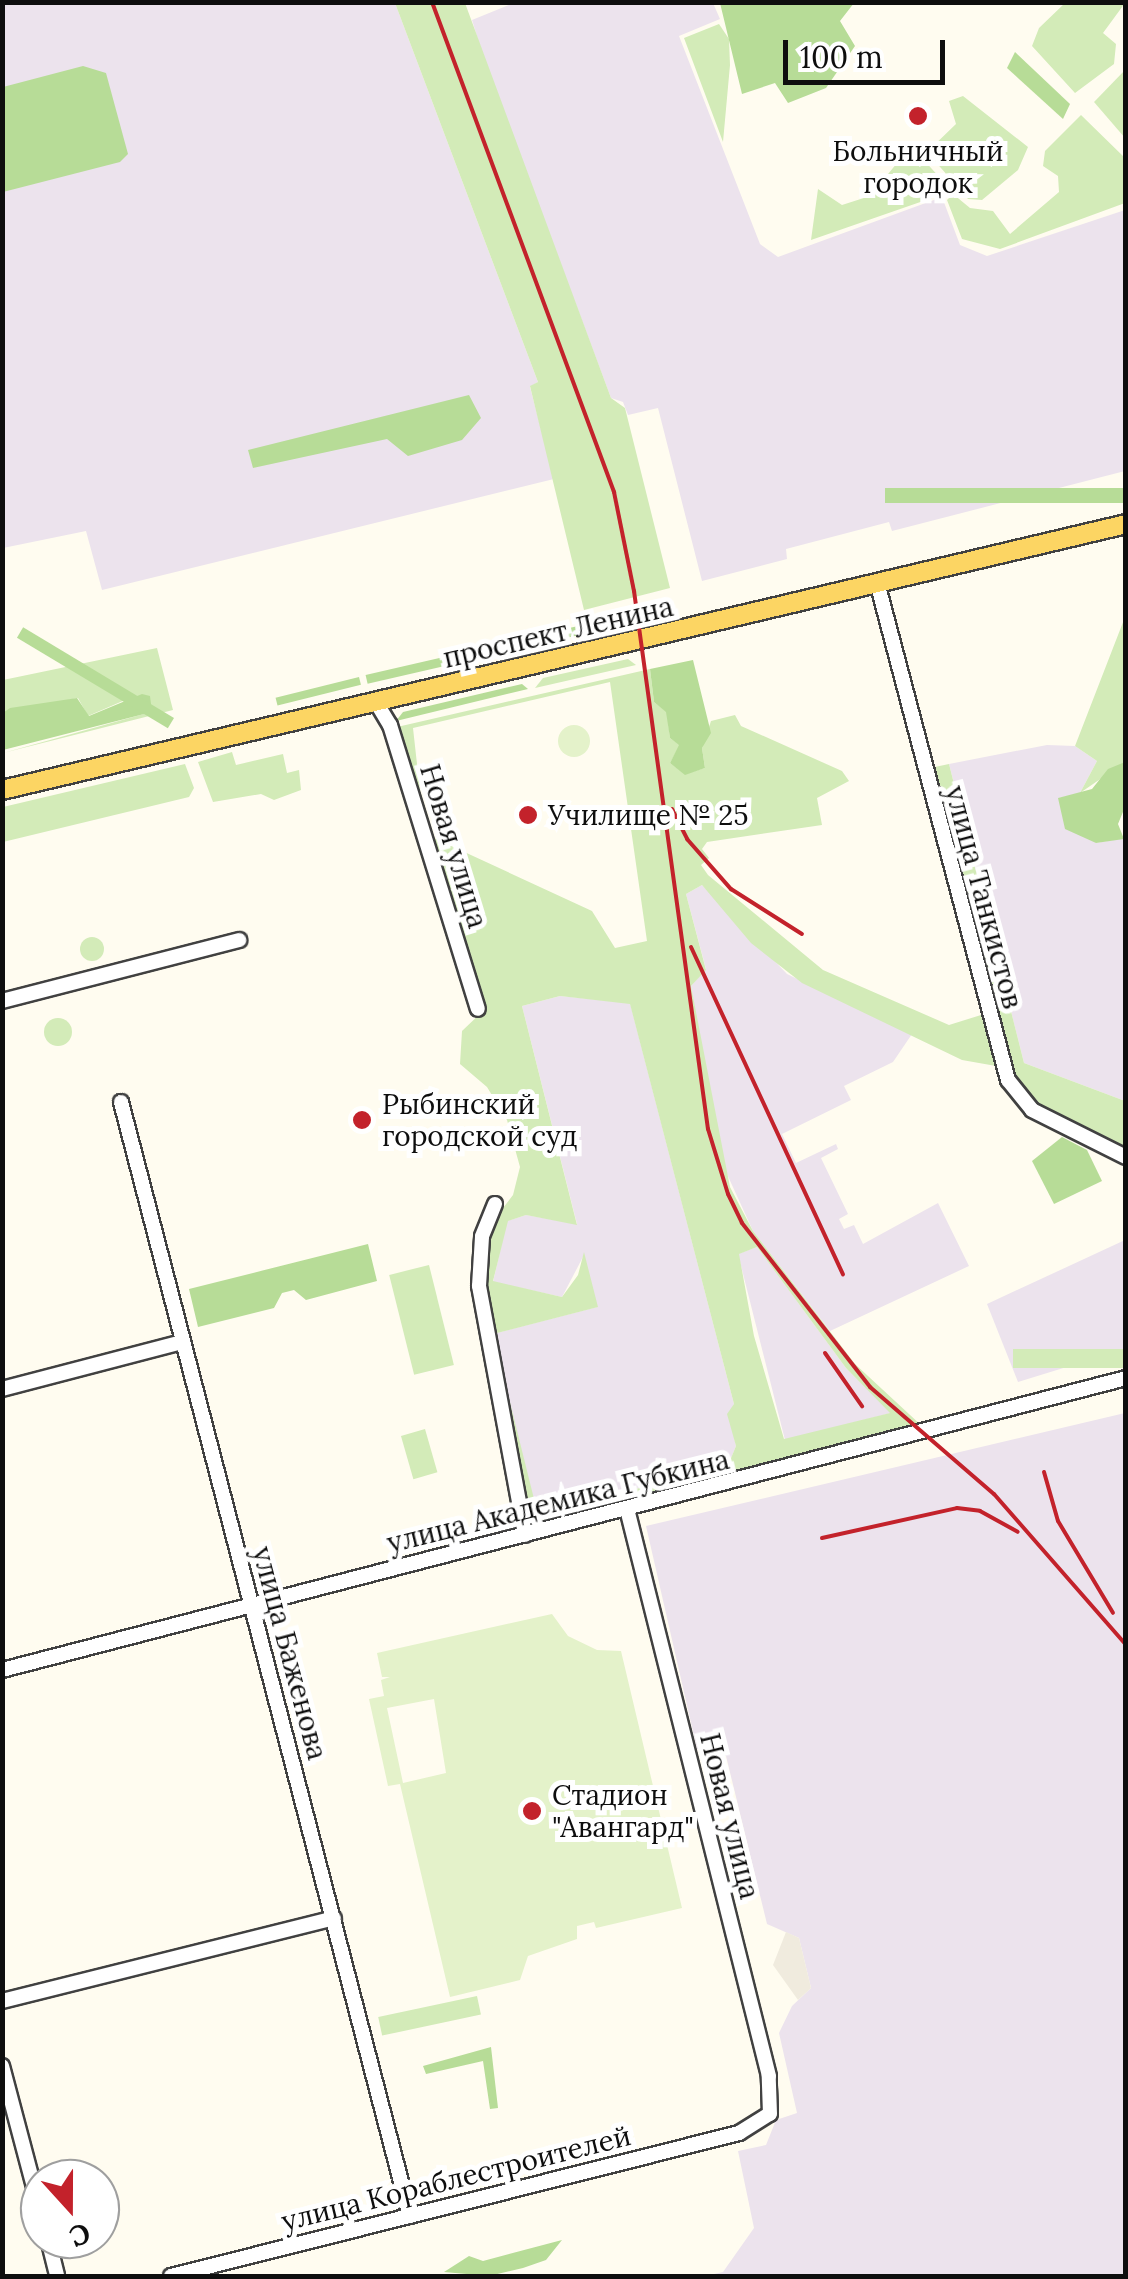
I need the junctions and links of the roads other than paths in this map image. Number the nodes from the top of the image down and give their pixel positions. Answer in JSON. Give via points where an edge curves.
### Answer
{"nodes":[{"id":1,"x":1126,"y":524,"type":"edge"},
{"id":2,"x":878,"y":586,"type":"junction"},
{"id":3,"x":376,"y":702,"type":"junction"},
{"id":4,"x":2,"y":790,"type":"edge"},
{"id":5,"x":239,"y":940,"type":"dead end"},
{"id":6,"x":2,"y":1001,"type":"edge"},
{"id":7,"x":478,"y":1008,"type":"dead end"},
{"id":8,"x":121,"y":1102,"type":"dead end"},
{"id":9,"x":1126,"y":1157,"type":"edge"},
{"id":10,"x":495,"y":1204,"type":"dead end"},
{"id":11,"x":183,"y":1342,"type":"junction"},
{"id":12,"x":1126,"y":1378,"type":"edge"},
{"id":13,"x":2,"y":1389,"type":"edge"},
{"id":14,"x":628,"y":1510,"type":"junction"},
{"id":15,"x":526,"y":1535,"type":"junction"},
{"id":16,"x":252,"y":1606,"type":"junction"},
{"id":17,"x":2,"y":1670,"type":"edge"},
{"id":18,"x":334,"y":1918,"type":"junction"},
{"id":19,"x":2,"y":2001,"type":"edge"},
{"id":20,"x":2,"y":2066,"type":"edge"},
{"id":21,"x":750,"y":2129,"type":"joint"},
{"id":22,"x":27,"y":2159,"type":"edge"},
{"id":23,"x":410,"y":2216,"type":"junction"},
{"id":24,"x":172,"y":2276,"type":"edge"}],
"edges":[{"from":1,"to":2,"type":"main road","name":"проспект Ленина"},
{"from":2,"to":3,"type":"main road","name":"проспект Ленина"},
{"from":2,"to":9,"type":"street","name":"улица Танкистов","via":[[1008,1080],[1032,1110]]},
{"from":3,"to":4,"type":"main road","name":"проспект Ленина"},
{"from":3,"to":7,"type":"street","name":"Новая улица","via":[[390,725]]},
{"from":5,"to":6,"type":"street"},
{"from":8,"to":11,"type":"street","name":"улица Баженова"},
{"from":10,"to":15,"type":"street","via":[[482,1237],[480,1286]]},
{"from":11,"to":13,"type":"street"},
{"from":11,"to":16,"type":"street","name":"улица Баженова"},
{"from":12,"to":14,"type":"street","name":"улица Академика Губкина"},
{"from":14,"to":15,"type":"street","name":"улица Академика Губкина"},
{"from":14,"to":21,"type":"street","name":"Новая улица","via":[[770,2084],[770,2114]]},
{"from":15,"to":16,"type":"street","name":"улица Академика Губкина"},
{"from":16,"to":17,"type":"street","name":"улица Академика Губкина"},
{"from":16,"to":18,"type":"street","name":"улица Баженова"},
{"from":18,"to":19,"type":"street"},
{"from":18,"to":23,"type":"street","name":"улица Баженова"},
{"from":20,"to":22,"type":"street"},
{"from":21,"to":23,"type":"street","name":"улица Кораблестроителей"},
{"from":23,"to":24,"type":"street","name":"улица Кораблестроителей"}]}
